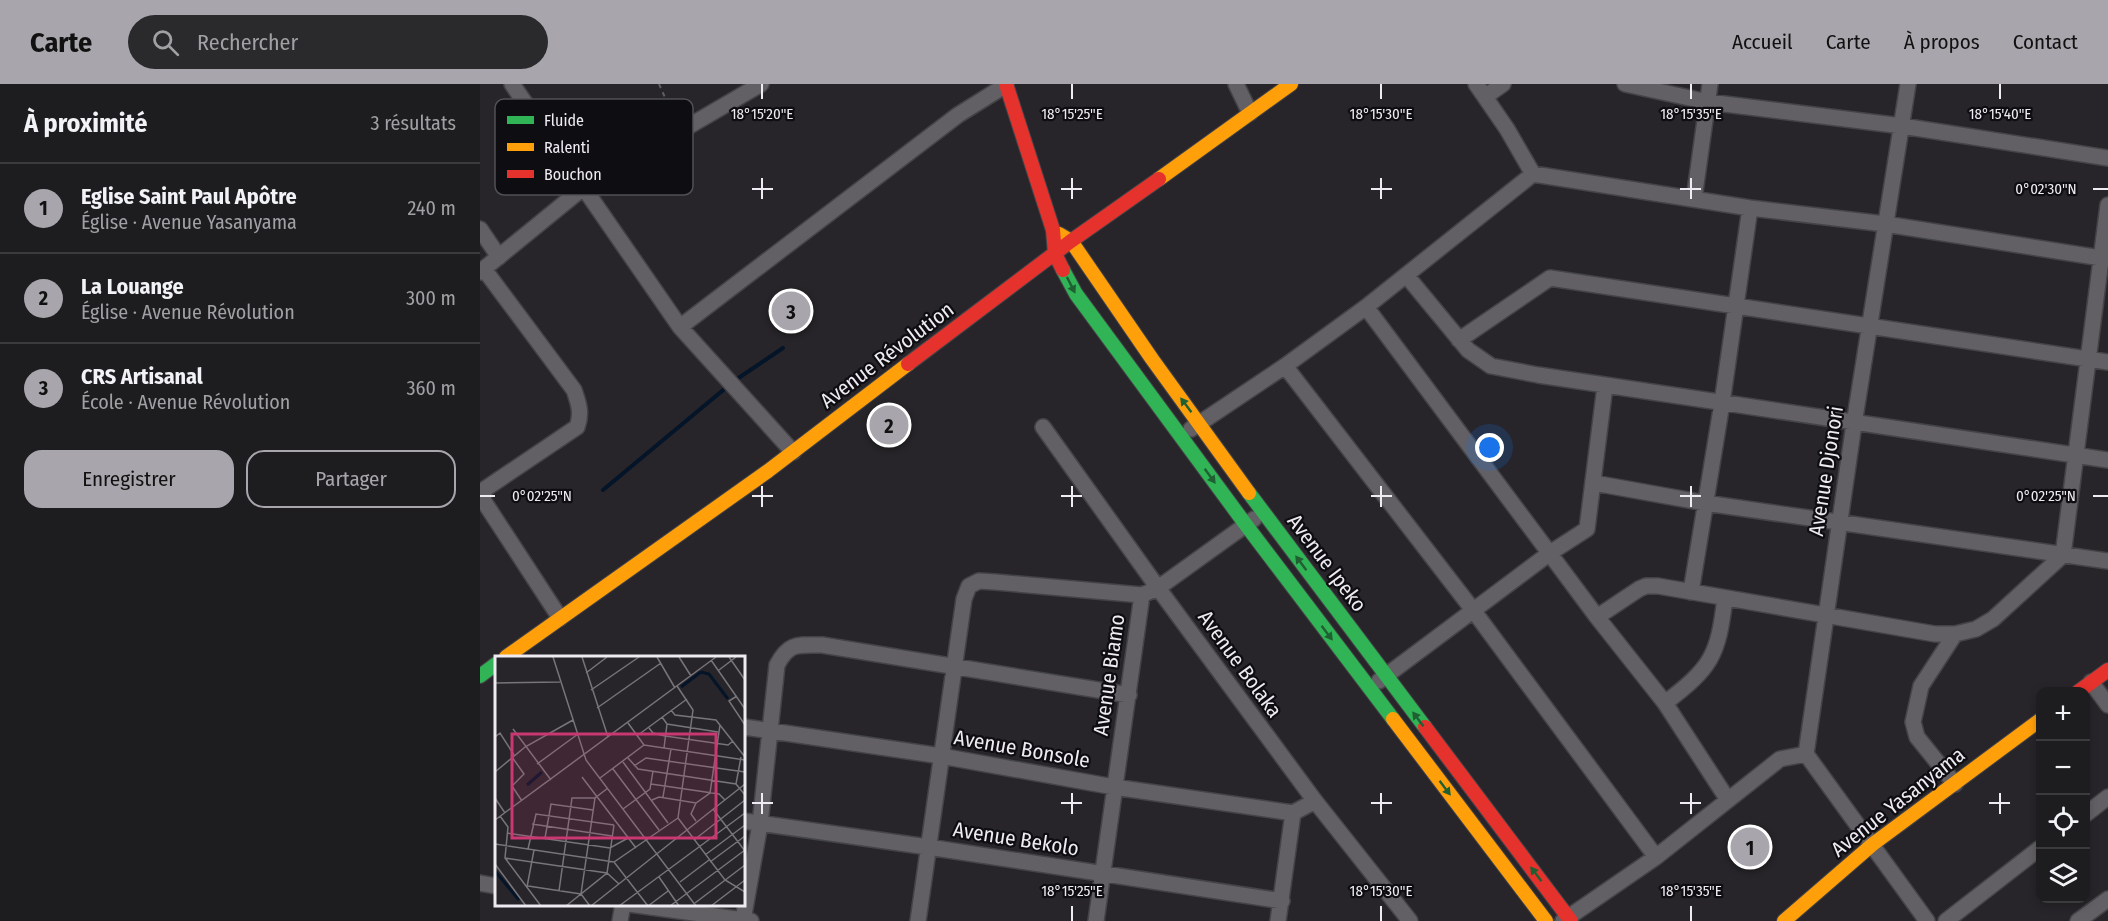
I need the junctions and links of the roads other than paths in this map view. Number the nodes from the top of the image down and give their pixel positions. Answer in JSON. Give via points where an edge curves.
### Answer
{"nodes":[{"id":1,"x":512,"y":84,"type":"edge"},
{"id":2,"x":761,"y":84,"type":"edge"},
{"id":3,"x":1006,"y":84,"type":"edge"},
{"id":4,"x":1236,"y":84,"type":"edge"},
{"id":5,"x":1291,"y":84,"type":"edge"},
{"id":6,"x":1503,"y":84,"type":"edge"},
{"id":7,"x":1625,"y":84,"type":"edge"},
{"id":8,"x":1710,"y":84,"type":"edge"},
{"id":9,"x":1908,"y":84,"type":"edge"},
{"id":10,"x":1481,"y":90,"type":"edge"},
{"id":11,"x":522,"y":99,"type":"edge"},
{"id":12,"x":1708,"y":102,"type":"junction"},
{"id":13,"x":1250,"y":113,"type":"junction"},
{"id":14,"x":693,"y":124,"type":"edge"},
{"id":15,"x":1902,"y":126,"type":"junction"},
{"id":16,"x":2108,"y":158,"type":"edge"},
{"id":17,"x":1533,"y":174,"type":"junction"},
{"id":18,"x":574,"y":195,"type":"edge"},
{"id":19,"x":588,"y":195,"type":"edge"},
{"id":20,"x":1694,"y":199,"type":"junction"},
{"id":21,"x":2108,"y":205,"type":"edge"},
{"id":22,"x":1750,"y":208,"type":"junction"},
{"id":23,"x":1885,"y":224,"type":"junction"},
{"id":24,"x":480,"y":228,"type":"edge"},
{"id":25,"x":1053,"y":230,"type":"junction"},
{"id":26,"x":1071,"y":241,"type":"junction"},
{"id":27,"x":1055,"y":254,"type":"junction"},
{"id":28,"x":499,"y":257,"type":"junction"},
{"id":29,"x":2104,"y":258,"type":"edge"},
{"id":30,"x":482,"y":270,"type":"edge"},
{"id":31,"x":1406,"y":274,"type":"junction"},
{"id":32,"x":1736,"y":305,"type":"junction"},
{"id":33,"x":1366,"y":307,"type":"junction"},
{"id":34,"x":1870,"y":325,"type":"junction"},
{"id":35,"x":680,"y":327,"type":"junction"},
{"id":36,"x":1459,"y":340,"type":"junction"},
{"id":37,"x":1152,"y":359,"type":"junction"},
{"id":38,"x":2087,"y":359,"type":"junction"},
{"id":39,"x":2108,"y":362,"type":"edge"},
{"id":40,"x":1285,"y":366,"type":"junction"},
{"id":41,"x":1132,"y":372,"type":"junction"},
{"id":42,"x":1605,"y":386,"type":"junction"},
{"id":43,"x":1722,"y":403,"type":"junction"},
{"id":44,"x":1199,"y":423,"type":"junction"},
{"id":45,"x":1854,"y":424,"type":"junction"},
{"id":46,"x":1043,"y":427,"type":"dead end"},
{"id":47,"x":1181,"y":436,"type":"junction"},
{"id":48,"x":793,"y":452,"type":"junction"},
{"id":49,"x":2074,"y":455,"type":"junction"},
{"id":50,"x":2108,"y":460,"type":"edge"},
{"id":51,"x":1594,"y":483,"type":"junction"},
{"id":52,"x":1705,"y":503,"type":"junction"},
{"id":53,"x":1263,"y":512,"type":"junction"},
{"id":54,"x":1839,"y":522,"type":"junction"},
{"id":55,"x":1246,"y":525,"type":"junction"},
{"id":56,"x":1550,"y":553,"type":"junction"},
{"id":57,"x":2062,"y":555,"type":"junction"},
{"id":58,"x":2108,"y":561,"type":"edge"},
{"id":59,"x":1158,"y":588,"type":"junction"},
{"id":60,"x":1691,"y":592,"type":"junction"},
{"id":61,"x":1142,"y":595,"type":"junction"},
{"id":62,"x":1725,"y":598,"type":"junction"},
{"id":63,"x":1473,"y":610,"type":"junction"},
{"id":64,"x":1825,"y":616,"type":"junction"},
{"id":65,"x":1597,"y":617,"type":"junction"},
{"id":66,"x":560,"y":618,"type":"junction"},
{"id":67,"x":1955,"y":634,"type":"junction"},
{"id":68,"x":507,"y":656,"type":"edge"},
{"id":69,"x":495,"y":665,"type":"edge"},
{"id":70,"x":956,"y":666,"type":"junction"},
{"id":71,"x":2108,"y":670,"type":"edge"},
{"id":72,"x":480,"y":676,"type":"edge"},
{"id":73,"x":1386,"y":676,"type":"junction"},
{"id":74,"x":2091,"y":682,"type":"junction"},
{"id":75,"x":2084,"y":687,"type":"edge"},
{"id":76,"x":1369,"y":689,"type":"junction"},
{"id":77,"x":1129,"y":695,"type":"junction"},
{"id":78,"x":1665,"y":703,"type":"junction"},
{"id":79,"x":2108,"y":705,"type":"edge"},
{"id":80,"x":2036,"y":723,"type":"edge"},
{"id":81,"x":746,"y":727,"type":"edge"},
{"id":82,"x":769,"y":731,"type":"junction"},
{"id":83,"x":1806,"y":754,"type":"junction"},
{"id":84,"x":941,"y":756,"type":"junction"},
{"id":85,"x":1955,"y":784,"type":"junction"},
{"id":86,"x":1114,"y":787,"type":"junction"},
{"id":87,"x":2108,"y":796,"type":"edge"},
{"id":88,"x":1728,"y":800,"type":"junction"},
{"id":89,"x":1315,"y":801,"type":"junction"},
{"id":90,"x":2090,"y":810,"type":"edge"},
{"id":91,"x":1293,"y":813,"type":"junction"},
{"id":92,"x":746,"y":821,"type":"edge"},
{"id":93,"x":760,"y":824,"type":"junction"},
{"id":94,"x":1873,"y":844,"type":"junction"},
{"id":95,"x":928,"y":847,"type":"junction"},
{"id":96,"x":2039,"y":849,"type":"edge"},
{"id":97,"x":1656,"y":857,"type":"junction"},
{"id":98,"x":1102,"y":873,"type":"junction"},
{"id":99,"x":480,"y":884,"type":"edge"},
{"id":100,"x":495,"y":886,"type":"edge"},
{"id":101,"x":2108,"y":899,"type":"edge"},
{"id":102,"x":1282,"y":901,"type":"junction"},
{"id":103,"x":623,"y":906,"type":"edge"},
{"id":104,"x":644,"y":906,"type":"edge"},
{"id":105,"x":747,"y":920,"type":"edge"},
{"id":106,"x":1406,"y":920,"type":"edge"},
{"id":107,"x":1567,"y":920,"type":"edge"},
{"id":108,"x":620,"y":921,"type":"edge"},
{"id":109,"x":918,"y":921,"type":"edge"},
{"id":110,"x":1096,"y":921,"type":"edge"},
{"id":111,"x":1278,"y":921,"type":"edge"},
{"id":112,"x":1546,"y":921,"type":"edge"},
{"id":113,"x":1784,"y":921,"type":"edge"},
{"id":114,"x":1927,"y":921,"type":"edge"},
{"id":115,"x":1946,"y":921,"type":"edge"},
{"id":116,"x":2078,"y":921,"type":"edge"}],
"edges":[{"from":1,"to":11,"type":"street"},
{"from":2,"to":14,"type":"street"},
{"from":3,"to":25,"type":"street","name":"Avenue Ipeko"},
{"from":3,"to":35,"type":"street","via":[[958,116]]},
{"from":4,"to":13,"type":"street"},
{"from":5,"to":13,"type":"street","name":"Avenue Révolution"},
{"from":6,"to":10,"type":"street"},
{"from":7,"to":12,"type":"street"},
{"from":8,"to":12,"type":"street"},
{"from":9,"to":15,"type":"street","name":"Avenue Djonori"},
{"from":10,"to":17,"type":"street"},
{"from":12,"to":15,"type":"street"},
{"from":12,"to":20,"type":"street"},
{"from":13,"to":26,"type":"street","name":"Avenue Révolution"},
{"from":15,"to":16,"type":"street"},
{"from":15,"to":23,"type":"street","name":"Avenue Djonori"},
{"from":17,"to":20,"type":"street"},
{"from":17,"to":31,"type":"street"},
{"from":18,"to":28,"type":"street"},
{"from":19,"to":35,"type":"street"},
{"from":20,"to":22,"type":"street"},
{"from":21,"to":29,"type":"street"},
{"from":22,"to":23,"type":"street"},
{"from":22,"to":32,"type":"street"},
{"from":23,"to":29,"type":"street"},
{"from":23,"to":34,"type":"street","name":"Avenue Djonori"},
{"from":24,"to":28,"type":"street"},
{"from":25,"to":26,"type":"street","name":"Avenue Ipeko"},
{"from":25,"to":27,"type":"street","name":"Avenue Ipeko"},
{"from":26,"to":27,"type":"street","name":"Avenue Révolution"},
{"from":26,"to":37,"type":"street","name":"Avenue Ipeko"},
{"from":27,"to":41,"type":"street","name":"Avenue Ipeko","one_way":true,"via":[[1076,294]]},
{"from":27,"to":48,"type":"street","name":"Avenue Révolution"},
{"from":28,"to":30,"type":"street"},
{"from":29,"to":38,"type":"street"},
{"from":30,"to":66,"type":"street","via":[[574,390],[579,406],[577,428],[485,489],[483,500]]},
{"from":31,"to":33,"type":"street"},
{"from":31,"to":36,"type":"street"},
{"from":32,"to":34,"type":"street"},
{"from":32,"to":36,"type":"street","via":[[1550,278]]},
{"from":32,"to":43,"type":"street"},
{"from":33,"to":40,"type":"street"},
{"from":33,"to":56,"type":"street"},
{"from":34,"to":38,"type":"street"},
{"from":34,"to":45,"type":"street","name":"Avenue Djonori"},
{"from":35,"to":48,"type":"street"},
{"from":36,"to":42,"type":"street","via":[[1491,366]]},
{"from":37,"to":41,"type":"street"},
{"from":44,"to":37,"type":"street","name":"Avenue Ipeko","one_way":true},
{"from":38,"to":39,"type":"street"},
{"from":38,"to":49,"type":"street"},
{"from":40,"to":44,"type":"street"},
{"from":40,"to":63,"type":"street"},
{"from":41,"to":47,"type":"street","name":"Avenue Ipeko"},
{"from":42,"to":43,"type":"street"},
{"from":42,"to":51,"type":"street"},
{"from":43,"to":45,"type":"street"},
{"from":43,"to":52,"type":"street"},
{"from":44,"to":47,"type":"street"},
{"from":44,"to":53,"type":"street","name":"Avenue Ipeko"},
{"from":45,"to":49,"type":"street"},
{"from":45,"to":54,"type":"street","name":"Avenue Djonori"},
{"from":46,"to":59,"type":"street","name":"Avenue Bolaka"},
{"from":47,"to":55,"type":"street","name":"Avenue Ipeko","one_way":true},
{"from":48,"to":66,"type":"street","name":"Avenue Révolution"},
{"from":49,"to":50,"type":"street"},
{"from":49,"to":57,"type":"street"},
{"from":51,"to":52,"type":"street"},
{"from":51,"to":56,"type":"street","via":[[1587,529]]},
{"from":52,"to":54,"type":"street"},
{"from":52,"to":60,"type":"street"},
{"from":53,"to":55,"type":"street","name":"Avenue Biamo"},
{"from":73,"to":53,"type":"street","name":"Avenue Ipeko","one_way":true},
{"from":54,"to":57,"type":"street"},
{"from":54,"to":64,"type":"street","name":"Avenue Djonori"},
{"from":55,"to":59,"type":"street","name":"Avenue Biamo"},
{"from":55,"to":76,"type":"street","name":"Avenue Ipeko","one_way":true},
{"from":56,"to":63,"type":"street"},
{"from":56,"to":65,"type":"street"},
{"from":57,"to":58,"type":"street"},
{"from":57,"to":67,"type":"street","via":[[1993,619],[1976,629]]},
{"from":59,"to":61,"type":"street","name":"Avenue Biamo"},
{"from":59,"to":89,"type":"street","name":"Avenue Bolaka"},
{"from":60,"to":62,"type":"street"},
{"from":60,"to":65,"type":"street","via":[[1646,586]]},
{"from":61,"to":70,"type":"street","via":[[979,582],[969,586],[964,598]]},
{"from":61,"to":77,"type":"street","name":"Avenue Biamo"},
{"from":62,"to":64,"type":"street"},
{"from":62,"to":78,"type":"street","via":[[1720,635],[1711,657],[1694,681]]},
{"from":63,"to":73,"type":"street"},
{"from":63,"to":97,"type":"street"},
{"from":64,"to":67,"type":"street"},
{"from":64,"to":83,"type":"street","name":"Avenue Djonori"},
{"from":65,"to":78,"type":"street"},
{"from":66,"to":68,"type":"street","name":"Avenue Révolution"},
{"from":67,"to":85,"type":"street","via":[[1921,686],[1914,722],[1917,737]]},
{"from":69,"to":72,"type":"street"},
{"from":70,"to":77,"type":"street"},
{"from":70,"to":82,"type":"street","via":[[822,645],[792,646],[777,665]]},
{"from":70,"to":84,"type":"street"},
{"from":71,"to":74,"type":"street"},
{"from":73,"to":76,"type":"street"},
{"from":107,"to":73,"type":"street","name":"Avenue Ipeko","one_way":true},
{"from":74,"to":75,"type":"street"},
{"from":74,"to":79,"type":"street"},
{"from":76,"to":112,"type":"street","name":"Avenue Ipeko","one_way":true},
{"from":77,"to":86,"type":"street","name":"Avenue Biamo"},
{"from":78,"to":88,"type":"street"},
{"from":80,"to":85,"type":"street","name":"Avenue Yasanyama"},
{"from":81,"to":82,"type":"street","name":"Avenue Bonsole"},
{"from":82,"to":84,"type":"street","name":"Avenue Bonsole"},
{"from":82,"to":93,"type":"street"},
{"from":83,"to":88,"type":"street","via":[[1780,759]]},
{"from":83,"to":94,"type":"street"},
{"from":84,"to":86,"type":"street","name":"Avenue Bonsole"},
{"from":84,"to":95,"type":"street"},
{"from":85,"to":94,"type":"street","name":"Avenue Yasanyama"},
{"from":86,"to":91,"type":"street","name":"Avenue Bonsole"},
{"from":86,"to":98,"type":"street","name":"Avenue Biamo"},
{"from":87,"to":90,"type":"street"},
{"from":88,"to":97,"type":"street"},
{"from":89,"to":91,"type":"street"},
{"from":89,"to":106,"type":"street","name":"Avenue Bolaka"},
{"from":91,"to":102,"type":"street"},
{"from":92,"to":93,"type":"street","name":"Avenue Bekolo"},
{"from":93,"to":95,"type":"street","name":"Avenue Bekolo"},
{"from":93,"to":105,"type":"street"},
{"from":94,"to":113,"type":"street","name":"Avenue Yasanyama"},
{"from":94,"to":114,"type":"street"},
{"from":95,"to":98,"type":"street","name":"Avenue Bekolo"},
{"from":95,"to":109,"type":"street"},
{"from":96,"to":115,"type":"street"},
{"from":97,"to":107,"type":"street"},
{"from":98,"to":102,"type":"street","name":"Avenue Bekolo"},
{"from":98,"to":110,"type":"street","name":"Avenue Biamo"},
{"from":99,"to":100,"type":"street"},
{"from":101,"to":116,"type":"street"},
{"from":102,"to":111,"type":"street"},
{"from":103,"to":108,"type":"street"},
{"from":104,"to":105,"type":"street"}]}
